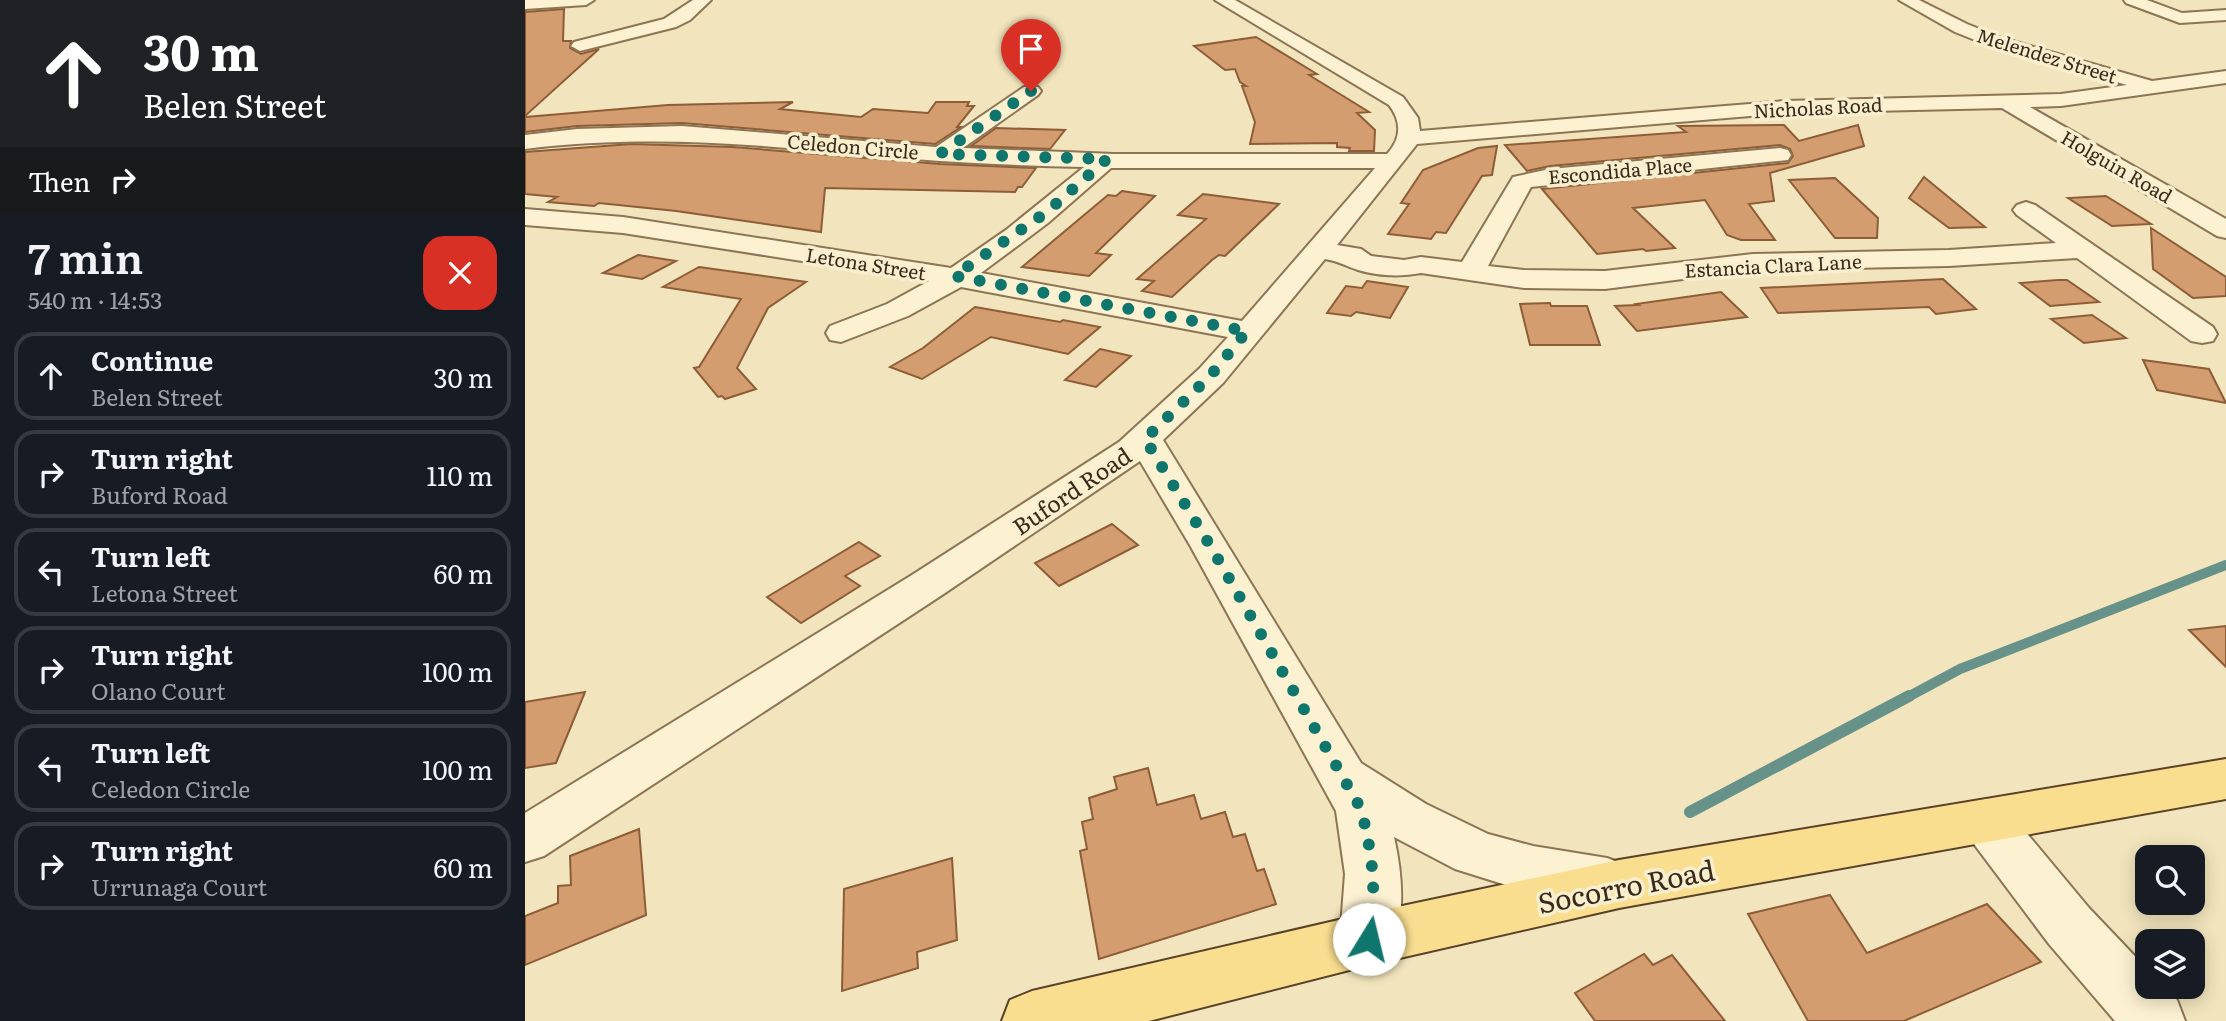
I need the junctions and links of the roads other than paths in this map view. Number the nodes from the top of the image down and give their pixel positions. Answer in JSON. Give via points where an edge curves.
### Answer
{"nodes":[{"id":1,"x":586,"y":0,"type":"edge"},
{"id":2,"x":703,"y":0,"type":"edge"},
{"id":3,"x":1223,"y":0,"type":"edge"},
{"id":4,"x":1907,"y":0,"type":"edge"},
{"id":5,"x":2132,"y":0,"type":"edge"},
{"id":6,"x":525,"y":4,"type":"edge"},
{"id":7,"x":2226,"y":15,"type":"edge"},
{"id":8,"x":580,"y":46,"type":"dead end"},
{"id":9,"x":2226,"y":77,"type":"edge"},
{"id":10,"x":2152,"y":86,"type":"junction"},
{"id":11,"x":1031,"y":91,"type":"dead end"},
{"id":12,"x":2007,"y":102,"type":"junction"},
{"id":13,"x":525,"y":142,"type":"edge"},
{"id":14,"x":1401,"y":149,"type":"junction"},
{"id":15,"x":940,"y":154,"type":"junction"},
{"id":16,"x":1780,"y":155,"type":"dead end"},
{"id":17,"x":1107,"y":159,"type":"junction"},
{"id":18,"x":2027,"y":210,"type":"dead end"},
{"id":19,"x":525,"y":216,"type":"edge"},
{"id":20,"x":2226,"y":230,"type":"edge"},
{"id":21,"x":2083,"y":250,"type":"junction"},
{"id":22,"x":1335,"y":253,"type":"junction"},
{"id":23,"x":1470,"y":271,"type":"junction"},
{"id":24,"x":954,"y":276,"type":"junction"},
{"id":25,"x":1247,"y":331,"type":"junction"},
{"id":26,"x":841,"y":333,"type":"dead end"},
{"id":27,"x":2202,"y":334,"type":"dead end"},
{"id":28,"x":1145,"y":439,"type":"junction"},
{"id":29,"x":1343,"y":777,"type":"junction"},
{"id":30,"x":2223,"y":783,"type":"edge"},
{"id":31,"x":1986,"y":821,"type":"junction"},
{"id":32,"x":525,"y":840,"type":"edge"},
{"id":33,"x":1619,"y":884,"type":"junction"},
{"id":34,"x":1369,"y":939,"type":"junction"},
{"id":35,"x":1032,"y":1021,"type":"edge"},
{"id":36,"x":2155,"y":1021,"type":"edge"}],
"edges":[{"from":1,"to":6,"type":"street"},
{"from":2,"to":8,"type":"street","via":[[670,23]]},
{"from":3,"to":14,"type":"street","via":[[1396,101],[1409,118]]},
{"from":4,"to":10,"type":"street","name":"Melendez Street","via":[[1996,42]]},
{"from":5,"to":7,"type":"street","via":[[2180,18]]},
{"from":9,"to":10,"type":"street","name":"Nicholas Road"},
{"from":10,"to":12,"type":"street","name":"Nicholas Road","via":[[2078,99]]},
{"from":11,"to":15,"type":"street"},
{"from":12,"to":14,"type":"street","name":"Nicholas Road","via":[[1786,107],[1434,138]]},
{"from":12,"to":20,"type":"street","name":"Holguin Road"},
{"from":13,"to":15,"type":"street","name":"Celedon Circle","via":[[665,132]]},
{"from":14,"to":17,"type":"street","name":"Celedon Circle"},
{"from":14,"to":22,"type":"street","name":"Buford Road"},
{"from":15,"to":17,"type":"street","name":"Celedon Circle"},
{"from":16,"to":23,"type":"street","name":"Escondida Place","via":[[1551,176],[1522,183]]},
{"from":17,"to":24,"type":"street","via":[[1048,211]]},
{"from":18,"to":21,"type":"street"},
{"from":19,"to":24,"type":"street","name":"Letona Street","via":[[623,225]]},
{"from":21,"to":23,"type":"street","name":"Estancia Clara Lane","via":[[1740,263],[1605,279],[1524,279]]},
{"from":21,"to":27,"type":"street"},
{"from":22,"to":23,"type":"street","name":"Estancia Clara Lane","via":[[1404,268],[1421,265]]},
{"from":22,"to":25,"type":"street","name":"Buford Road"},
{"from":24,"to":25,"type":"street","name":"Letona Street"},
{"from":24,"to":26,"type":"street","via":[[917,300]]},
{"from":25,"to":28,"type":"street","name":"Buford Road","via":[[1210,376]]},
{"from":28,"to":29,"type":"street"},
{"from":28,"to":32,"type":"street","name":"Buford Road","via":[[927,585]]},
{"from":29,"to":33,"type":"street","via":[[1401,817],[1486,857]]},
{"from":29,"to":34,"type":"street","via":[[1361,809],[1370,843],[1375,898]]},
{"from":30,"to":31,"type":"main road","name":"Socorro Road"},
{"from":31,"to":33,"type":"main road","name":"Socorro Road"},
{"from":31,"to":36,"type":"street","via":[[2069,926]]},
{"from":33,"to":34,"type":"main road","name":"Socorro Road"},
{"from":34,"to":35,"type":"main road","name":"Socorro Road"}]}
